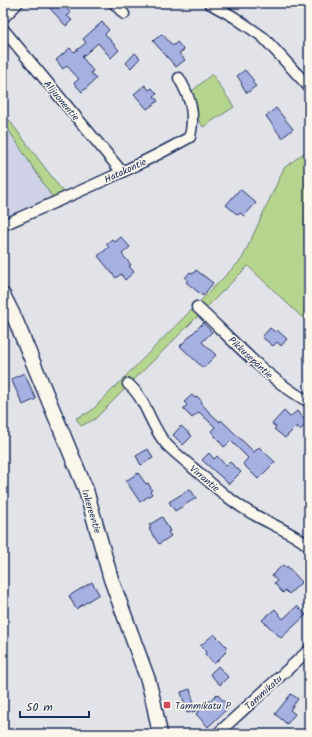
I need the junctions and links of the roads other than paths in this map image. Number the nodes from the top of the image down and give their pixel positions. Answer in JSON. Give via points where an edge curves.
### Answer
{"nodes":[{"id":1,"x":18,"y":3,"type":"edge"},
{"id":2,"x":114,"y":3,"type":"edge"},
{"id":3,"x":209,"y":3,"type":"edge"},
{"id":4,"x":124,"y":14,"type":"dead end"},
{"id":5,"x":3,"y":18,"type":"edge"},
{"id":6,"x":3,"y":29,"type":"edge"},
{"id":7,"x":179,"y":78,"type":"dead end"},
{"id":8,"x":309,"y":87,"type":"edge"},
{"id":9,"x":122,"y":172,"type":"junction"},
{"id":10,"x":3,"y":225,"type":"edge"},
{"id":11,"x":3,"y":295,"type":"edge"},
{"id":12,"x":197,"y":307,"type":"dead end"},
{"id":13,"x":128,"y":384,"type":"dead end"},
{"id":14,"x":309,"y":402,"type":"edge"},
{"id":15,"x":309,"y":546,"type":"edge"},
{"id":16,"x":308,"y":652,"type":"edge"},
{"id":17,"x":160,"y":734,"type":"edge"},
{"id":18,"x":217,"y":734,"type":"edge"}],
"edges":[{"from":1,"to":5,"type":"street"},
{"from":2,"to":4,"type":"street"},
{"from":3,"to":8,"type":"street","via":[[263,37]]},
{"from":6,"to":9,"type":"street","name":"Alijuonentie"},
{"from":7,"to":9,"type":"street","name":"Hatakontie","via":[[189,97],[193,113],[190,137]]},
{"from":9,"to":10,"type":"street","name":"Hatakontie"},
{"from":11,"to":17,"type":"street","name":"Inkereentie","via":[[93,508],[111,579],[148,680]]},
{"from":12,"to":14,"type":"street","name":"Pikkusepäntie","via":[[277,381]]},
{"from":13,"to":15,"type":"street","name":"Virrantie","via":[[140,397],[167,445],[242,507],[289,532]]},
{"from":16,"to":18,"type":"street","name":"Tammikatu"}]}
